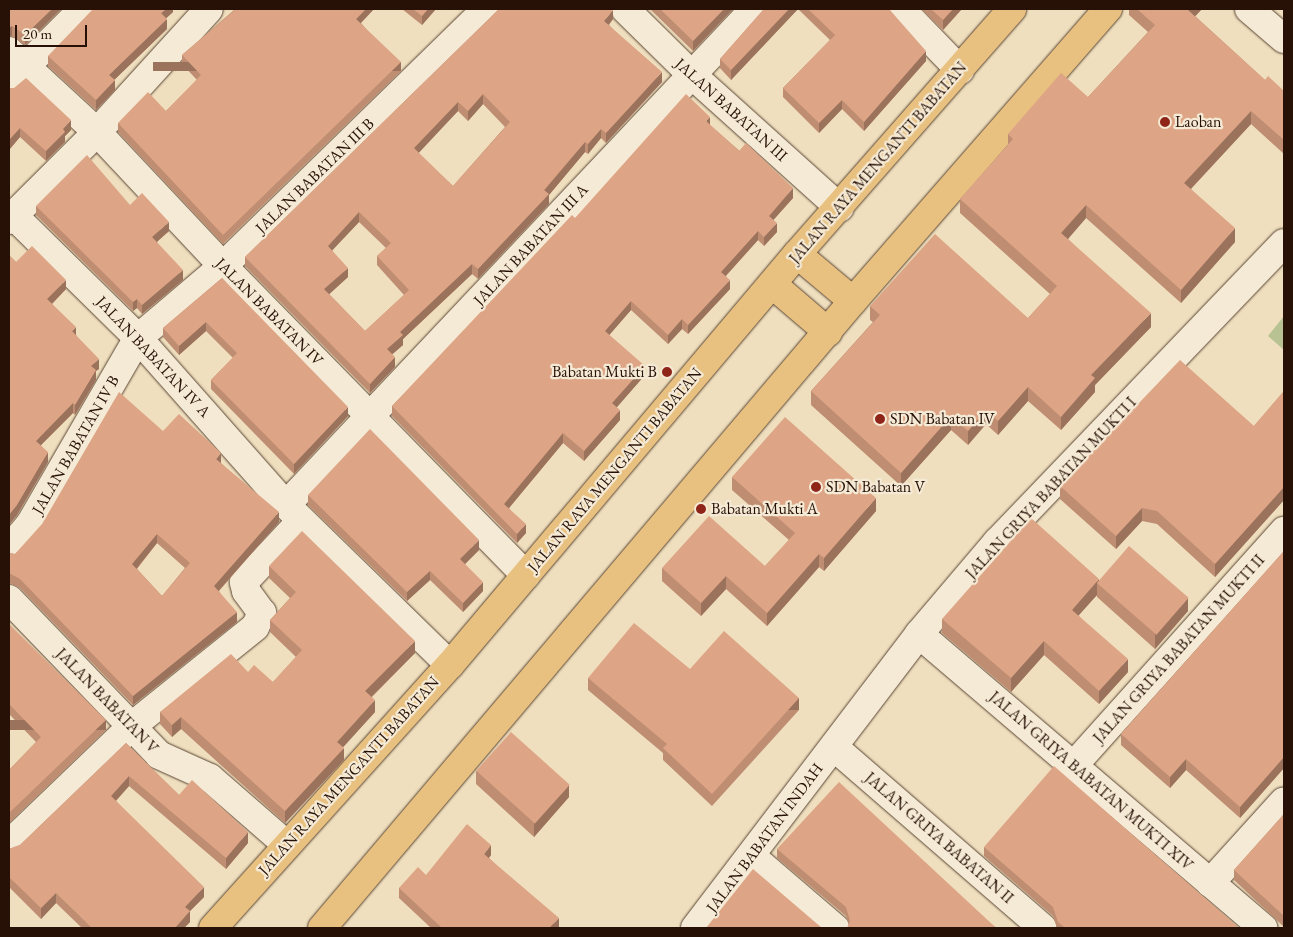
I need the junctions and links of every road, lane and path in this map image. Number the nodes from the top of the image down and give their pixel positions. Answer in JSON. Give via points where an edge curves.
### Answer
{"nodes":[{"id":1,"x":83,"y":9,"type":"edge"},
{"id":2,"x":209,"y":9,"type":"edge"},
{"id":3,"x":486,"y":9,"type":"edge"},
{"id":4,"x":625,"y":9,"type":"edge"},
{"id":5,"x":754,"y":9,"type":"edge"},
{"id":6,"x":901,"y":9,"type":"edge"},
{"id":7,"x":1012,"y":9,"type":"edge"},
{"id":8,"x":1108,"y":9,"type":"edge"},
{"id":9,"x":1249,"y":9,"type":"edge"},
{"id":10,"x":1284,"y":39,"type":"edge"},
{"id":11,"x":14,"y":67,"type":"edge"},
{"id":12,"x":960,"y":70,"type":"junction"},
{"id":13,"x":691,"y":74,"type":"junction"},
{"id":14,"x":97,"y":132,"type":"junction"},
{"id":15,"x":840,"y":208,"type":"junction"},
{"id":16,"x":11,"y":217,"type":"edge"},
{"id":17,"x":1284,"y":243,"type":"edge"},
{"id":18,"x":805,"y":260,"type":"junction"},
{"id":19,"x":223,"y":266,"type":"junction"},
{"id":20,"x":779,"y":291,"type":"junction"},
{"id":21,"x":844,"y":294,"type":"junction"},
{"id":22,"x":819,"y":324,"type":"junction"},
{"id":23,"x":138,"y":338,"type":"junction"},
{"id":24,"x":371,"y":415,"type":"junction"},
{"id":25,"x":294,"y":513,"type":"junction"},
{"id":26,"x":1284,"y":531,"type":"edge"},
{"id":27,"x":9,"y":549,"type":"edge"},
{"id":28,"x":526,"y":575,"type":"junction"},
{"id":29,"x":9,"y":599,"type":"edge"},
{"id":30,"x":919,"y":634,"type":"junction"},
{"id":31,"x":450,"y":665,"type":"junction"},
{"id":32,"x":132,"y":726,"type":"junction"},
{"id":33,"x":834,"y":747,"type":"junction"},
{"id":34,"x":1073,"y":766,"type":"junction"},
{"id":35,"x":1284,"y":801,"type":"edge"},
{"id":36,"x":9,"y":844,"type":"edge"},
{"id":37,"x":286,"y":844,"type":"junction"},
{"id":38,"x":751,"y":856,"type":"junction"},
{"id":39,"x":1210,"y":883,"type":"junction"},
{"id":40,"x":213,"y":928,"type":"edge"},
{"id":41,"x":322,"y":928,"type":"edge"},
{"id":42,"x":695,"y":928,"type":"edge"},
{"id":43,"x":834,"y":928,"type":"edge"},
{"id":44,"x":1043,"y":928,"type":"edge"},
{"id":45,"x":1263,"y":928,"type":"edge"}],
"edges":[{"from":1,"to":11,"type":"street"},
{"from":2,"to":14,"type":"street"},
{"from":3,"to":19,"type":"street","name":"JALAN BABATAN III B"},
{"from":4,"to":13,"type":"street","name":"JALAN BABATAN III"},
{"from":5,"to":13,"type":"street","name":"JALAN BABATAN III A"},
{"from":6,"to":12,"type":"street"},
{"from":7,"to":12,"type":"main road","name":"JALAN RAYA MENGANTI BABATAN"},
{"from":8,"to":21,"type":"main road"},
{"from":9,"to":10,"type":"street"},
{"from":11,"to":14,"type":"street","name":"JALAN BABATAN IV"},
{"from":12,"to":15,"type":"main road","name":"JALAN RAYA MENGANTI BABATAN"},
{"from":13,"to":15,"type":"street","name":"JALAN BABATAN III"},
{"from":13,"to":24,"type":"street","name":"JALAN BABATAN III A"},
{"from":14,"to":16,"type":"street"},
{"from":14,"to":19,"type":"street","name":"JALAN BABATAN IV"},
{"from":15,"to":18,"type":"main road","name":"JALAN RAYA MENGANTI BABATAN"},
{"from":16,"to":23,"type":"street","name":"JALAN BABATAN IV A"},
{"from":17,"to":30,"type":"street","name":"JALAN GRIYA BABATAN MUKTI I","via":[[997,542]]},
{"from":18,"to":20,"type":"main road","name":"JALAN RAYA MENGANTI BABATAN"},
{"from":18,"to":21,"type":"main road"},
{"from":19,"to":23,"type":"street","name":"JALAN BABATAN III B"},
{"from":19,"to":24,"type":"street","name":"JALAN BABATAN IV"},
{"from":20,"to":22,"type":"main road"},
{"from":20,"to":28,"type":"main road","name":"JALAN RAYA MENGANTI BABATAN"},
{"from":21,"to":22,"type":"main road"},
{"from":22,"to":41,"type":"main road"},
{"from":23,"to":25,"type":"street","name":"JALAN BABATAN IV A"},
{"from":23,"to":27,"type":"street","name":"JALAN BABATAN IV B","via":[[30,524]]},
{"from":24,"to":25,"type":"street"},
{"from":24,"to":28,"type":"street","name":"JALAN BABATAN IV"},
{"from":25,"to":31,"type":"street","name":"JALAN BABATAN IV A"},
{"from":25,"to":32,"type":"street","via":[[244,582],[262,613],[255,627]]},
{"from":26,"to":34,"type":"street","name":"JALAN GRIYA BABATAN MUKTI II"},
{"from":28,"to":31,"type":"main road","name":"JALAN RAYA MENGANTI BABATAN"},
{"from":29,"to":32,"type":"street","name":"JALAN BABATAN V"},
{"from":30,"to":33,"type":"street","name":"JALAN GRIYA BABATAN MUKTI I"},
{"from":30,"to":34,"type":"street","name":"JALAN GRIYA BABATAN MUKTI XIV"},
{"from":31,"to":37,"type":"main road","name":"JALAN RAYA MENGANTI BABATAN"},
{"from":32,"to":36,"type":"street"},
{"from":32,"to":37,"type":"street","name":"JALAN BABATAN V","via":[[159,755],[210,778]]},
{"from":33,"to":38,"type":"street","name":"JALAN BABATAN INDAH"},
{"from":33,"to":44,"type":"street","name":"JALAN GRIYA BABATAN II"},
{"from":34,"to":39,"type":"street","name":"JALAN GRIYA BABATAN MUKTI XIV"},
{"from":35,"to":39,"type":"street"},
{"from":37,"to":40,"type":"main road","name":"JALAN RAYA MENGANTI BABATAN"},
{"from":38,"to":42,"type":"street","name":"JALAN BABATAN INDAH"},
{"from":38,"to":43,"type":"street"},
{"from":39,"to":45,"type":"street","name":"JALAN GRIYA BABATAN MUKTI XIV"}]}
